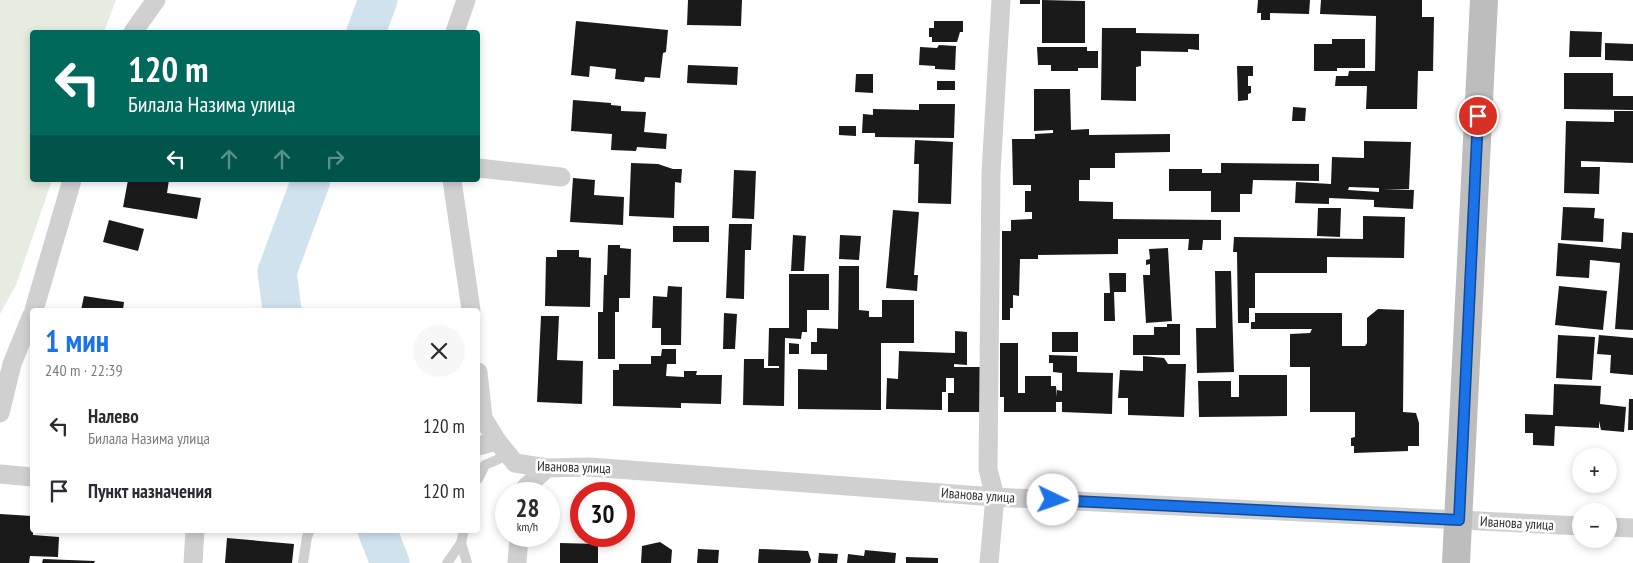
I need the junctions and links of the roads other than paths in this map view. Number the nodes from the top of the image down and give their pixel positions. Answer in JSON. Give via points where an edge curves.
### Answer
{"nodes":[{"id":1,"x":156,"y":0,"type":"edge"},
{"id":2,"x":466,"y":0,"type":"edge"},
{"id":3,"x":1001,"y":0,"type":"edge"},
{"id":4,"x":1484,"y":0,"type":"edge"},
{"id":5,"x":134,"y":30,"type":"edge"},
{"id":6,"x":456,"y":30,"type":"edge"},
{"id":7,"x":480,"y":168,"type":"edge"},
{"id":8,"x":561,"y":177,"type":"dead end"},
{"id":9,"x":71,"y":182,"type":"edge"},
{"id":10,"x":452,"y":182,"type":"edge"},
{"id":11,"x":35,"y":308,"type":"edge"},
{"id":12,"x":471,"y":308,"type":"edge"},
{"id":13,"x":30,"y":320,"type":"edge"},
{"id":14,"x":480,"y":390,"type":"edge"},
{"id":15,"x":0,"y":414,"type":"edge"},
{"id":16,"x":480,"y":446,"type":"edge"},
{"id":17,"x":503,"y":448,"type":"junction"},
{"id":18,"x":547,"y":468,"type":"junction"},
{"id":19,"x":0,"y":474,"type":"edge"},
{"id":20,"x":480,"y":475,"type":"edge"},
{"id":21,"x":30,"y":477,"type":"edge"},
{"id":22,"x":532,"y":482,"type":"edge"},
{"id":23,"x":995,"y":497,"type":"junction"},
{"id":24,"x":1459,"y":520,"type":"junction"},
{"id":25,"x":1572,"y":526,"type":"edge"},
{"id":26,"x":1617,"y":527,"type":"edge"},
{"id":27,"x":1633,"y":528,"type":"edge"},
{"id":28,"x":195,"y":533,"type":"edge"},
{"id":29,"x":309,"y":533,"type":"edge"},
{"id":30,"x":463,"y":533,"type":"edge"},
{"id":31,"x":460,"y":543,"type":"junction"},
{"id":32,"x":518,"y":547,"type":"edge"},
{"id":33,"x":193,"y":563,"type":"edge"},
{"id":34,"x":303,"y":563,"type":"edge"},
{"id":35,"x":447,"y":563,"type":"edge"},
{"id":36,"x":467,"y":563,"type":"edge"},
{"id":37,"x":517,"y":563,"type":"edge"},
{"id":38,"x":989,"y":563,"type":"edge"},
{"id":39,"x":1456,"y":563,"type":"edge"}],
"edges":[{"from":1,"to":5,"type":"street"},
{"from":2,"to":6,"type":"street"},
{"from":3,"to":23,"type":"street","via":[[991,183],[988,469]]},
{"from":4,"to":24,"type":"street"},
{"from":7,"to":8,"type":"street"},
{"from":9,"to":11,"type":"street"},
{"from":10,"to":12,"type":"street"},
{"from":13,"to":15,"type":"street","via":[[12,364]]},
{"from":14,"to":17,"type":"street","via":[[483,418]]},
{"from":16,"to":17,"type":"street"},
{"from":17,"to":18,"type":"street","name":"Иванова улица","via":[[515,463]]},
{"from":17,"to":20,"type":"lane","via":[[485,465]]},
{"from":18,"to":22,"type":"street"},
{"from":18,"to":23,"type":"street","name":"Иванова улица","via":[[589,467]]},
{"from":19,"to":21,"type":"street"},
{"from":23,"to":24,"type":"street","name":"Иванова улица"},
{"from":23,"to":38,"type":"street"},
{"from":24,"to":25,"type":"street","name":"Иванова улица"},
{"from":24,"to":39,"type":"street"},
{"from":26,"to":27,"type":"street"},
{"from":28,"to":33,"type":"street"},
{"from":29,"to":34,"type":"lane"},
{"from":30,"to":31,"type":"lane"},
{"from":31,"to":35,"type":"lane"},
{"from":31,"to":36,"type":"lane"},
{"from":32,"to":37,"type":"street"}]}
